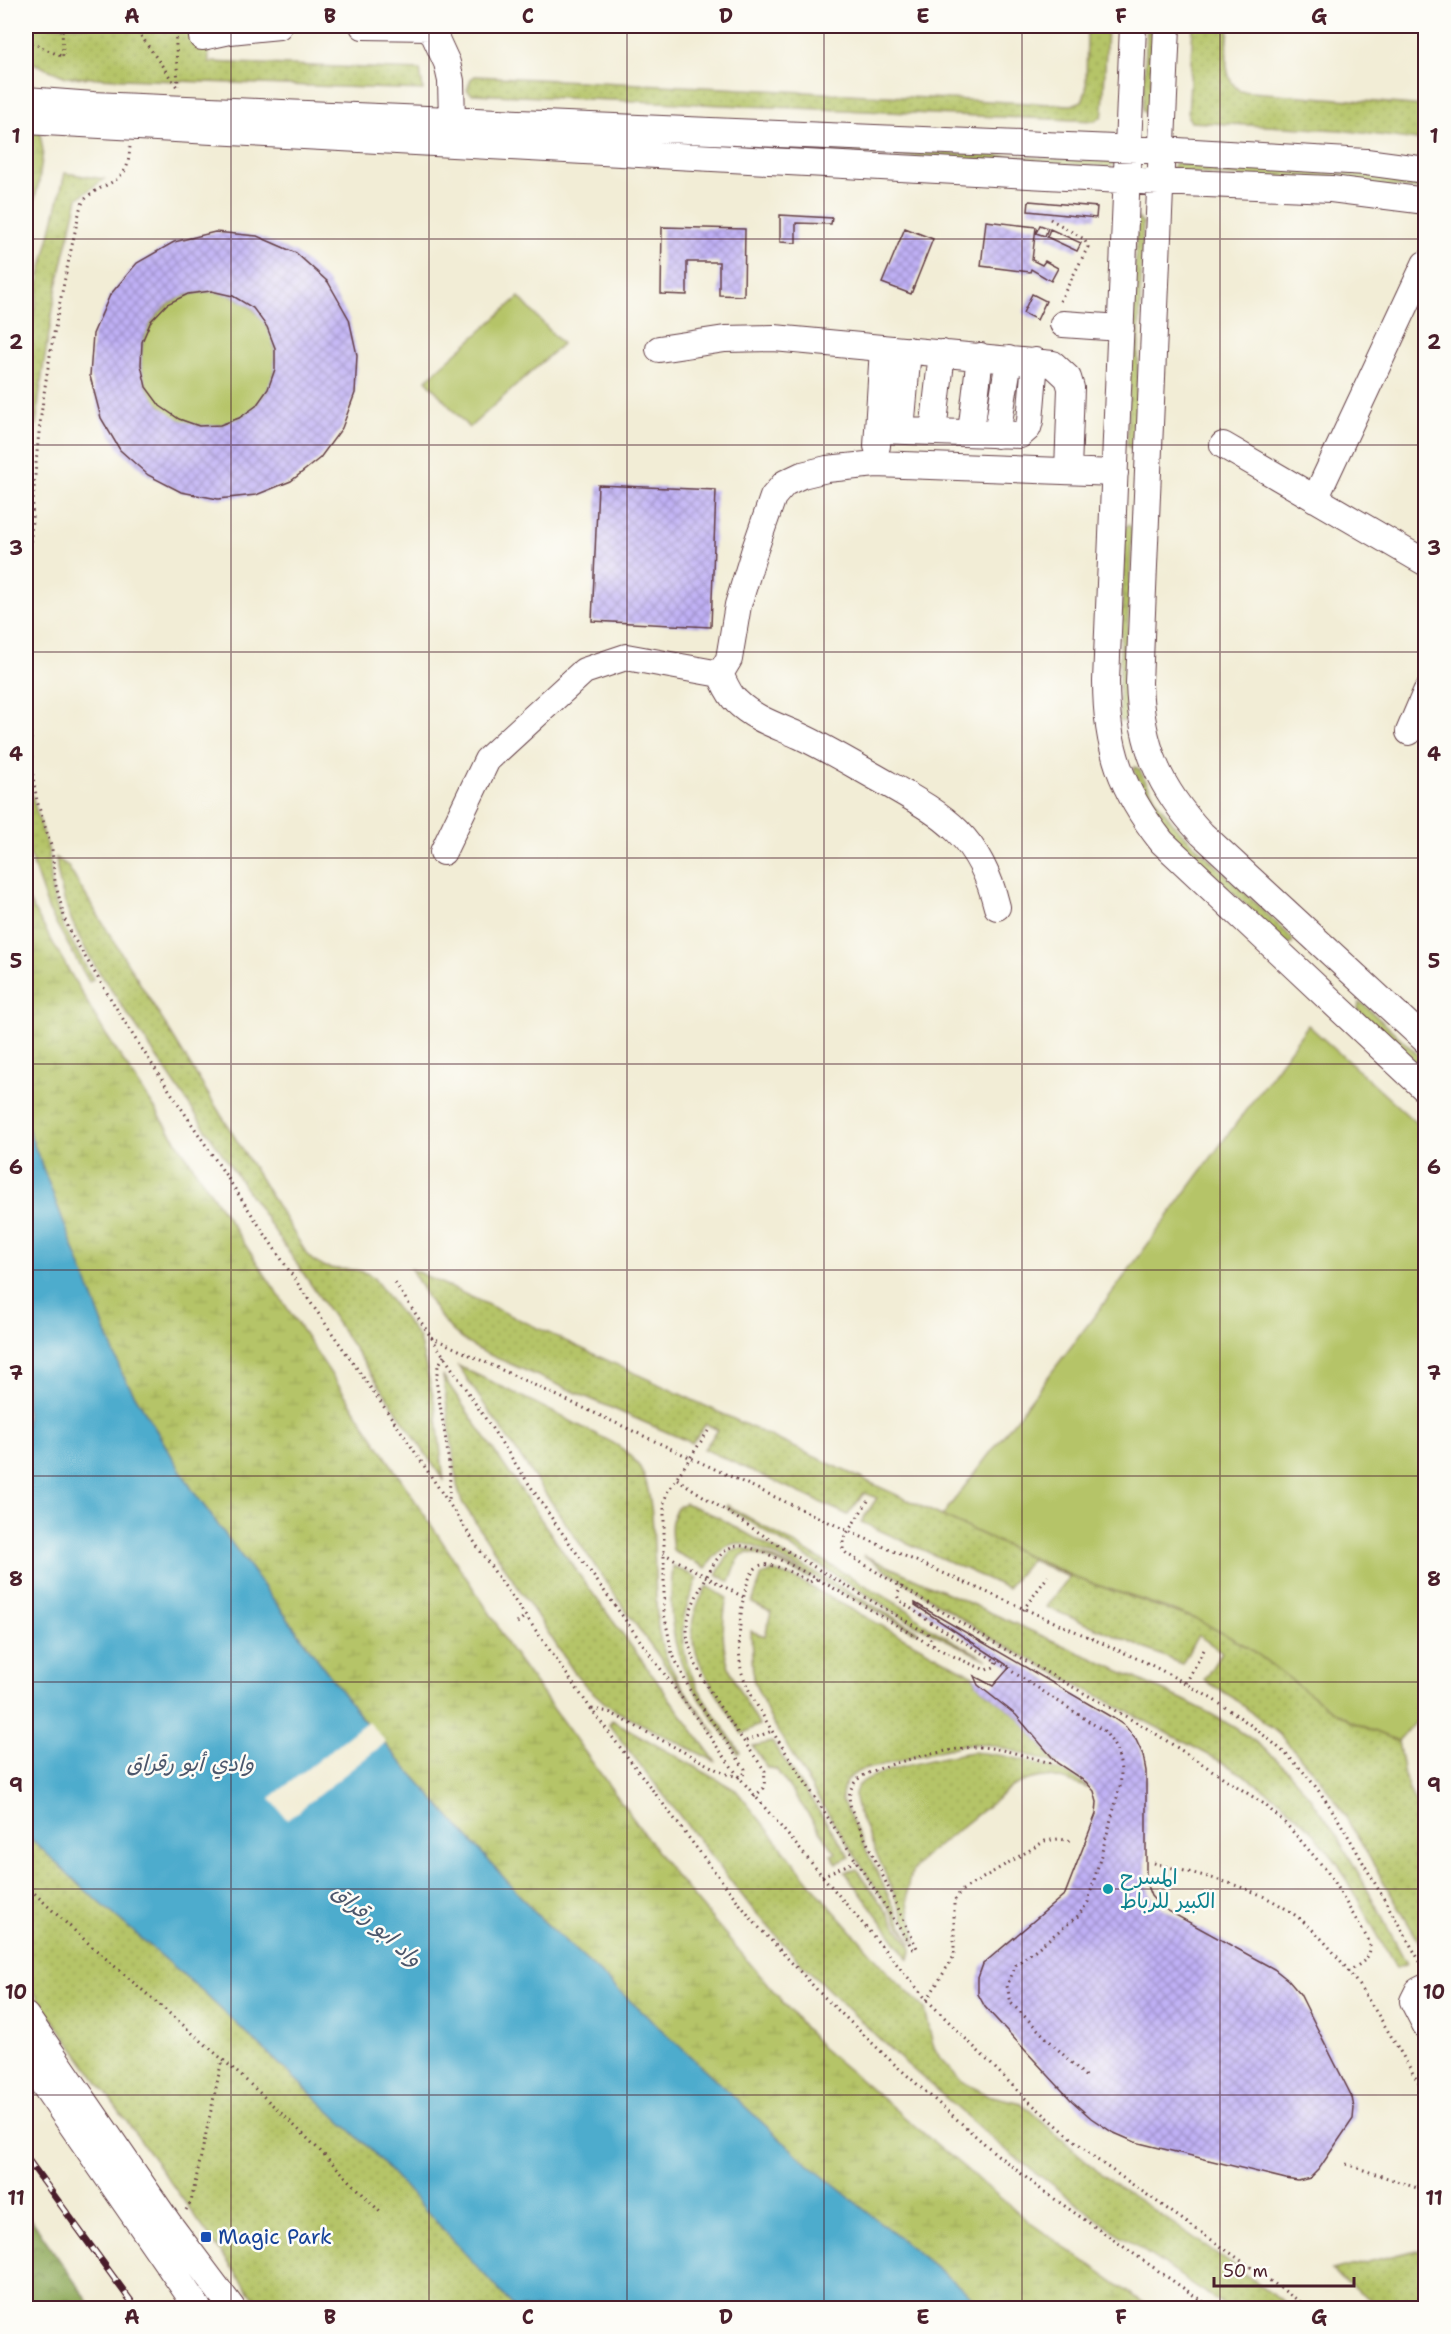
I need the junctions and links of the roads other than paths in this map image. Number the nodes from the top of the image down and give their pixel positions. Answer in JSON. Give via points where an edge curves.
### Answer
{"nodes":[{"id":1,"x":279,"y":26,"type":"edge"},
{"id":2,"x":363,"y":26,"type":"edge"},
{"id":3,"x":430,"y":26,"type":"edge"},
{"id":4,"x":1133,"y":26,"type":"edge"},
{"id":5,"x":1167,"y":26,"type":"edge"},
{"id":6,"x":202,"y":37,"type":"dead end"},
{"id":7,"x":26,"y":99,"type":"edge"},
{"id":8,"x":92,"y":115,"type":"junction"},
{"id":9,"x":452,"y":120,"type":"junction"},
{"id":10,"x":26,"y":121,"type":"edge"},
{"id":11,"x":1128,"y":149,"type":"junction"},
{"id":12,"x":1161,"y":150,"type":"junction"},
{"id":13,"x":1425,"y":170,"type":"edge"},
{"id":14,"x":1127,"y":180,"type":"junction"},
{"id":15,"x":1159,"y":182,"type":"junction"},
{"id":16,"x":1425,"y":201,"type":"edge"},
{"id":17,"x":1425,"y":264,"type":"edge"},
{"id":18,"x":1059,"y":317,"type":"road end"},
{"id":19,"x":1121,"y":328,"type":"junction"},
{"id":20,"x":895,"y":349,"type":"junction"},
{"id":21,"x":659,"y":350,"type":"dead end"},
{"id":22,"x":942,"y":353,"type":"junction"},
{"id":23,"x":980,"y":356,"type":"junction"},
{"id":24,"x":1009,"y":359,"type":"junction"},
{"id":25,"x":1035,"y":361,"type":"junction"},
{"id":26,"x":890,"y":430,"type":"junction"},
{"id":27,"x":933,"y":432,"type":"junction"},
{"id":28,"x":971,"y":433,"type":"junction"},
{"id":29,"x":997,"y":435,"type":"junction"},
{"id":30,"x":1222,"y":445,"type":"dead end"},
{"id":31,"x":876,"y":464,"type":"junction"},
{"id":32,"x":1068,"y":470,"type":"junction"},
{"id":33,"x":1115,"y":473,"type":"junction"},
{"id":34,"x":1315,"y":499,"type":"junction"},
{"id":35,"x":1425,"y":563,"type":"edge"},
{"id":36,"x":720,"y":674,"type":"junction"},
{"id":37,"x":1425,"y":692,"type":"edge"},
{"id":38,"x":1409,"y":732,"type":"dead end"},
{"id":39,"x":1144,"y":735,"type":"junction"},
{"id":40,"x":1112,"y":745,"type":"junction"},
{"id":41,"x":443,"y":852,"type":"dead end"},
{"id":42,"x":996,"y":907,"type":"dead end"},
{"id":43,"x":1337,"y":959,"type":"junction"},
{"id":44,"x":1313,"y":985,"type":"junction"},
{"id":45,"x":1425,"y":1041,"type":"edge"},
{"id":46,"x":1425,"y":1090,"type":"edge"},
{"id":47,"x":1425,"y":1987,"type":"edge"},
{"id":48,"x":26,"y":2016,"type":"edge"},
{"id":49,"x":1425,"y":2026,"type":"edge"},
{"id":50,"x":26,"y":2060,"type":"edge"},
{"id":51,"x":198,"y":2308,"type":"edge"},
{"id":52,"x":232,"y":2308,"type":"edge"}],
"edges":[{"from":1,"to":6,"type":"street"},
{"from":2,"to":3,"type":"street"},
{"from":3,"to":9,"type":"street","via":[[447,63]]},
{"from":4,"to":11,"type":"street"},
{"from":5,"to":12,"type":"street"},
{"from":7,"to":8,"type":"street"},
{"from":8,"to":9,"type":"street"},
{"from":8,"to":10,"type":"street"},
{"from":8,"to":14,"type":"street"},
{"from":9,"to":11,"type":"street"},
{"from":11,"to":12,"type":"street"},
{"from":11,"to":14,"type":"street"},
{"from":12,"to":13,"type":"street","via":[[1366,162]]},
{"from":12,"to":15,"type":"street"},
{"from":14,"to":15,"type":"street"},
{"from":14,"to":19,"type":"street"},
{"from":15,"to":16,"type":"street","via":[[1331,189]]},
{"from":15,"to":39,"type":"street","via":[[1139,683]]},
{"from":17,"to":34,"type":"street"},
{"from":18,"to":19,"type":"street"},
{"from":19,"to":33,"type":"street"},
{"from":20,"to":21,"type":"street","via":[[750,338]]},
{"from":20,"to":22,"type":"street"},
{"from":20,"to":26,"type":"street"},
{"from":22,"to":23,"type":"street"},
{"from":22,"to":27,"type":"street"},
{"from":23,"to":24,"type":"street"},
{"from":23,"to":28,"type":"street"},
{"from":24,"to":25,"type":"street"},
{"from":24,"to":29,"type":"street"},
{"from":25,"to":29,"type":"street","via":[[1028,428],[1020,435]]},
{"from":25,"to":32,"type":"street","via":[[1053,364],[1068,378]]},
{"from":26,"to":27,"type":"street"},
{"from":26,"to":31,"type":"street"},
{"from":27,"to":28,"type":"street"},
{"from":28,"to":29,"type":"street"},
{"from":30,"to":34,"type":"street"},
{"from":31,"to":32,"type":"street"},
{"from":31,"to":36,"type":"street","via":[[802,475],[785,483],[773,497],[738,605],[729,659]]},
{"from":32,"to":33,"type":"street"},
{"from":33,"to":40,"type":"street","via":[[1106,690]]},
{"from":34,"to":35,"type":"street"},
{"from":36,"to":41,"type":"street","via":[[626,657],[584,671],[487,760]]},
{"from":36,"to":42,"type":"street","via":[[735,701],[765,722],[834,754],[948,821],[980,860]]},
{"from":37,"to":38,"type":"street"},
{"from":39,"to":40,"type":"street"},
{"from":39,"to":43,"type":"street","via":[[1165,789],[1182,813]]},
{"from":40,"to":44,"type":"street","via":[[1128,792],[1162,842]]},
{"from":43,"to":44,"type":"street"},
{"from":43,"to":45,"type":"street"},
{"from":44,"to":46,"type":"street"},
{"from":47,"to":49,"type":"street","via":[[1418,1990],[1413,2001]]},
{"from":48,"to":52,"type":"street"},
{"from":50,"to":51,"type":"street"}]}
